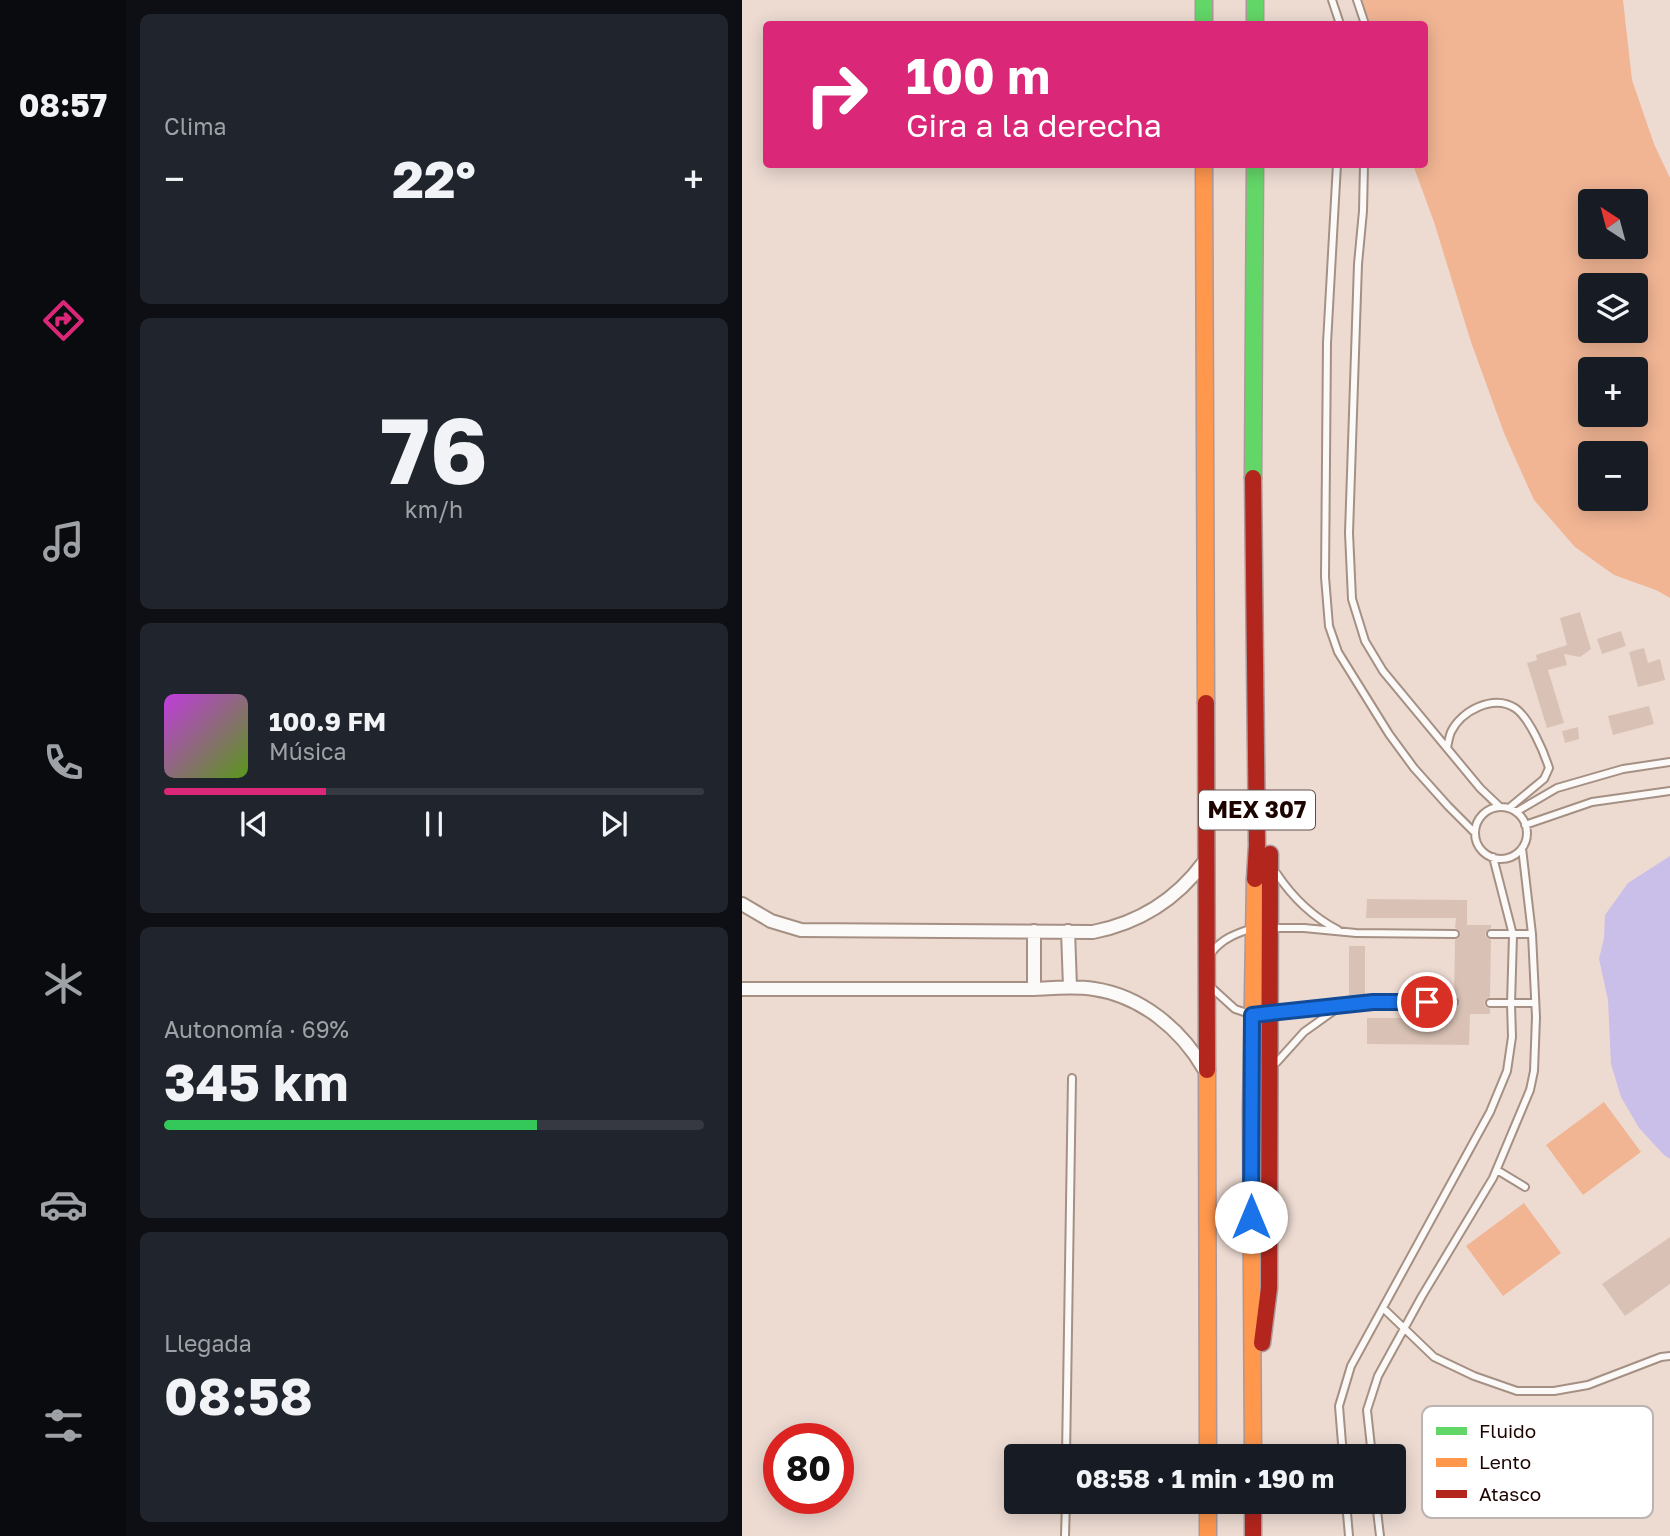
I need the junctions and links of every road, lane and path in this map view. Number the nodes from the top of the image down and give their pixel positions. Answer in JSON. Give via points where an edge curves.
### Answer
{"nodes":[{"id":1,"x":1204,"y":0,"type":"edge"},
{"id":2,"x":1255,"y":0,"type":"edge"},
{"id":3,"x":1332,"y":0,"type":"edge"},
{"id":4,"x":1357,"y":0,"type":"edge"},
{"id":5,"x":1204,"y":21,"type":"edge"},
{"id":6,"x":1255,"y":21,"type":"edge"},
{"id":7,"x":1339,"y":21,"type":"edge"},
{"id":8,"x":1364,"y":21,"type":"edge"},
{"id":9,"x":1204,"y":168,"type":"edge"},
{"id":10,"x":1255,"y":168,"type":"edge"},
{"id":11,"x":1337,"y":168,"type":"edge"},
{"id":12,"x":1364,"y":168,"type":"edge"},
{"id":13,"x":1253,"y":455,"type":"junction"},
{"id":14,"x":1447,"y":748,"type":"junction"},
{"id":15,"x":1670,"y":762,"type":"edge"},
{"id":16,"x":1670,"y":791,"type":"edge"},
{"id":17,"x":1500,"y":807,"type":"junction"},
{"id":18,"x":1512,"y":810,"type":"junction"},
{"id":19,"x":1525,"y":825,"type":"junction"},
{"id":20,"x":1475,"y":833,"type":"junction"},
{"id":21,"x":1522,"y":848,"type":"junction"},
{"id":22,"x":1493,"y":857,"type":"junction"},
{"id":23,"x":1206,"y":859,"type":"junction"},
{"id":24,"x":1270,"y":860,"type":"junction"},
{"id":25,"x":742,"y":904,"type":"edge"},
{"id":26,"x":1253,"y":928,"type":"junction"},
{"id":27,"x":1270,"y":928,"type":"junction"},
{"id":28,"x":1034,"y":931,"type":"junction"},
{"id":29,"x":1068,"y":932,"type":"junction"},
{"id":30,"x":1343,"y":932,"type":"junction"},
{"id":31,"x":1455,"y":934,"type":"dead end"},
{"id":32,"x":1491,"y":934,"type":"dead end"},
{"id":33,"x":1532,"y":934,"type":"junction"},
{"id":34,"x":1513,"y":935,"type":"junction"},
{"id":35,"x":1207,"y":959,"type":"junction"},
{"id":36,"x":1207,"y":983,"type":"junction"},
{"id":37,"x":1070,"y":987,"type":"junction"},
{"id":38,"x":742,"y":989,"type":"edge"},
{"id":39,"x":1034,"y":989,"type":"junction"},
{"id":40,"x":1454,"y":1002,"type":"dead end"},
{"id":41,"x":1490,"y":1003,"type":"dead end"},
{"id":42,"x":1535,"y":1003,"type":"junction"},
{"id":43,"x":1344,"y":1004,"type":"junction"},
{"id":44,"x":1511,"y":1004,"type":"junction"},
{"id":45,"x":1270,"y":1014,"type":"junction"},
{"id":46,"x":1252,"y":1015,"type":"junction"},
{"id":47,"x":1270,"y":1072,"type":"junction"},
{"id":48,"x":1207,"y":1074,"type":"junction"},
{"id":49,"x":1072,"y":1078,"type":"dead end"},
{"id":50,"x":1497,"y":1170,"type":"junction"},
{"id":51,"x":1525,"y":1187,"type":"dead end"},
{"id":52,"x":1383,"y":1308,"type":"junction"},
{"id":53,"x":1404,"y":1330,"type":"junction"},
{"id":54,"x":1670,"y":1356,"type":"edge"},
{"id":55,"x":1252,"y":1376,"type":"junction"},
{"id":56,"x":1066,"y":1444,"type":"edge"},
{"id":57,"x":1208,"y":1444,"type":"edge"},
{"id":58,"x":1253,"y":1444,"type":"edge"},
{"id":59,"x":1342,"y":1444,"type":"edge"},
{"id":60,"x":1371,"y":1444,"type":"edge"},
{"id":61,"x":1066,"y":1514,"type":"edge"},
{"id":62,"x":1208,"y":1514,"type":"edge"},
{"id":63,"x":1253,"y":1514,"type":"edge"},
{"id":64,"x":1347,"y":1514,"type":"edge"},
{"id":65,"x":1377,"y":1514,"type":"edge"},
{"id":66,"x":1065,"y":1536,"type":"edge"},
{"id":67,"x":1208,"y":1536,"type":"edge"},
{"id":68,"x":1253,"y":1536,"type":"edge"},
{"id":69,"x":1349,"y":1536,"type":"edge"},
{"id":70,"x":1380,"y":1536,"type":"edge"}],
"edges":[{"from":1,"to":5,"type":"highway"},
{"from":2,"to":6,"type":"highway"},
{"from":3,"to":7,"type":"lane"},
{"from":4,"to":8,"type":"lane"},
{"from":9,"to":23,"type":"highway","number":"MEX 307"},
{"from":10,"to":13,"type":"highway","number":"MEX 307"},
{"from":11,"to":20,"type":"lane","via":[[1327,343],[1325,577],[1329,626],[1338,652],[1389,734]]},
{"from":12,"to":14,"type":"lane","via":[[1349,533],[1352,599],[1365,641],[1383,671]]},
{"from":13,"to":24,"type":"highway","via":[[1264,479],[1267,512]]},
{"from":13,"to":26,"type":"highway","number":"MEX 307","via":[[1257,845]]},
{"from":14,"to":17,"type":"lane"},
{"from":14,"to":18,"type":"lane","via":[[1451,731],[1482,705],[1500,702],[1516,708],[1549,768],[1544,779]]},
{"from":15,"to":18,"type":"lane","via":[[1623,769],[1557,788]]},
{"from":16,"to":19,"type":"lane","via":[[1592,802]]},
{"from":17,"to":18,"type":"lane"},
{"from":17,"to":20,"type":"lane","via":[[1480,818]]},
{"from":18,"to":19,"type":"lane"},
{"from":19,"to":21,"type":"lane"},
{"from":20,"to":22,"type":"lane","via":[[1480,848]]},
{"from":21,"to":22,"type":"lane","via":[[1508,857]]},
{"from":21,"to":33,"type":"lane"},
{"from":22,"to":34,"type":"lane"},
{"from":23,"to":29,"type":"street","via":[[1183,887],[1139,918],[1093,932]]},
{"from":23,"to":35,"type":"highway","number":"MEX 307"},
{"from":24,"to":27,"type":"highway"},
{"from":24,"to":30,"type":"lane","via":[[1298,901]]},
{"from":25,"to":28,"type":"street","via":[[771,921],[801,930]]},
{"from":26,"to":27,"type":"lane"},
{"from":26,"to":35,"type":"lane","via":[[1218,944]]},
{"from":26,"to":46,"type":"highway","number":"MEX 307"},
{"from":27,"to":30,"type":"lane"},
{"from":27,"to":45,"type":"highway"},
{"from":28,"to":29,"type":"street"},
{"from":28,"to":39,"type":"street"},
{"from":29,"to":37,"type":"street"},
{"from":30,"to":31,"type":"lane"},
{"from":32,"to":34,"type":"lane"},
{"from":33,"to":34,"type":"lane"},
{"from":33,"to":42,"type":"lane"},
{"from":34,"to":44,"type":"lane"},
{"from":35,"to":36,"type":"highway","number":"MEX 307"},
{"from":36,"to":46,"type":"lane","via":[[1235,1009]]},
{"from":36,"to":48,"type":"highway","number":"MEX 307"},
{"from":37,"to":39,"type":"street"},
{"from":37,"to":48,"type":"street","via":[[1112,993],[1144,1007],[1181,1037]]},
{"from":38,"to":39,"type":"street"},
{"from":40,"to":43,"type":"lane"},
{"from":41,"to":44,"type":"lane"},
{"from":42,"to":44,"type":"lane"},
{"from":42,"to":50,"type":"lane","via":[[1531,1090]]},
{"from":43,"to":45,"type":"lane"},
{"from":43,"to":47,"type":"lane","via":[[1304,1032]]},
{"from":44,"to":52,"type":"lane","via":[[1507,1071],[1494,1102]]},
{"from":45,"to":46,"type":"lane"},
{"from":45,"to":47,"type":"highway"},
{"from":46,"to":55,"type":"highway","number":"MEX 307"},
{"from":47,"to":55,"type":"highway","via":[[1269,1287],[1264,1333]]},
{"from":48,"to":57,"type":"highway","number":"MEX 307"},
{"from":49,"to":56,"type":"lane"},
{"from":50,"to":51,"type":"lane"},
{"from":50,"to":53,"type":"lane"},
{"from":52,"to":53,"type":"lane"},
{"from":52,"to":59,"type":"lane","via":[[1351,1366],[1339,1406]]},
{"from":53,"to":54,"type":"lane","via":[[1434,1357],[1517,1391],[1588,1385]]},
{"from":53,"to":60,"type":"lane","via":[[1378,1376],[1367,1410]]},
{"from":55,"to":58,"type":"highway","number":"MEX 307"},
{"from":61,"to":66,"type":"lane"},
{"from":62,"to":67,"type":"highway"},
{"from":63,"to":68,"type":"highway"},
{"from":64,"to":69,"type":"lane"},
{"from":65,"to":70,"type":"lane"}]}
